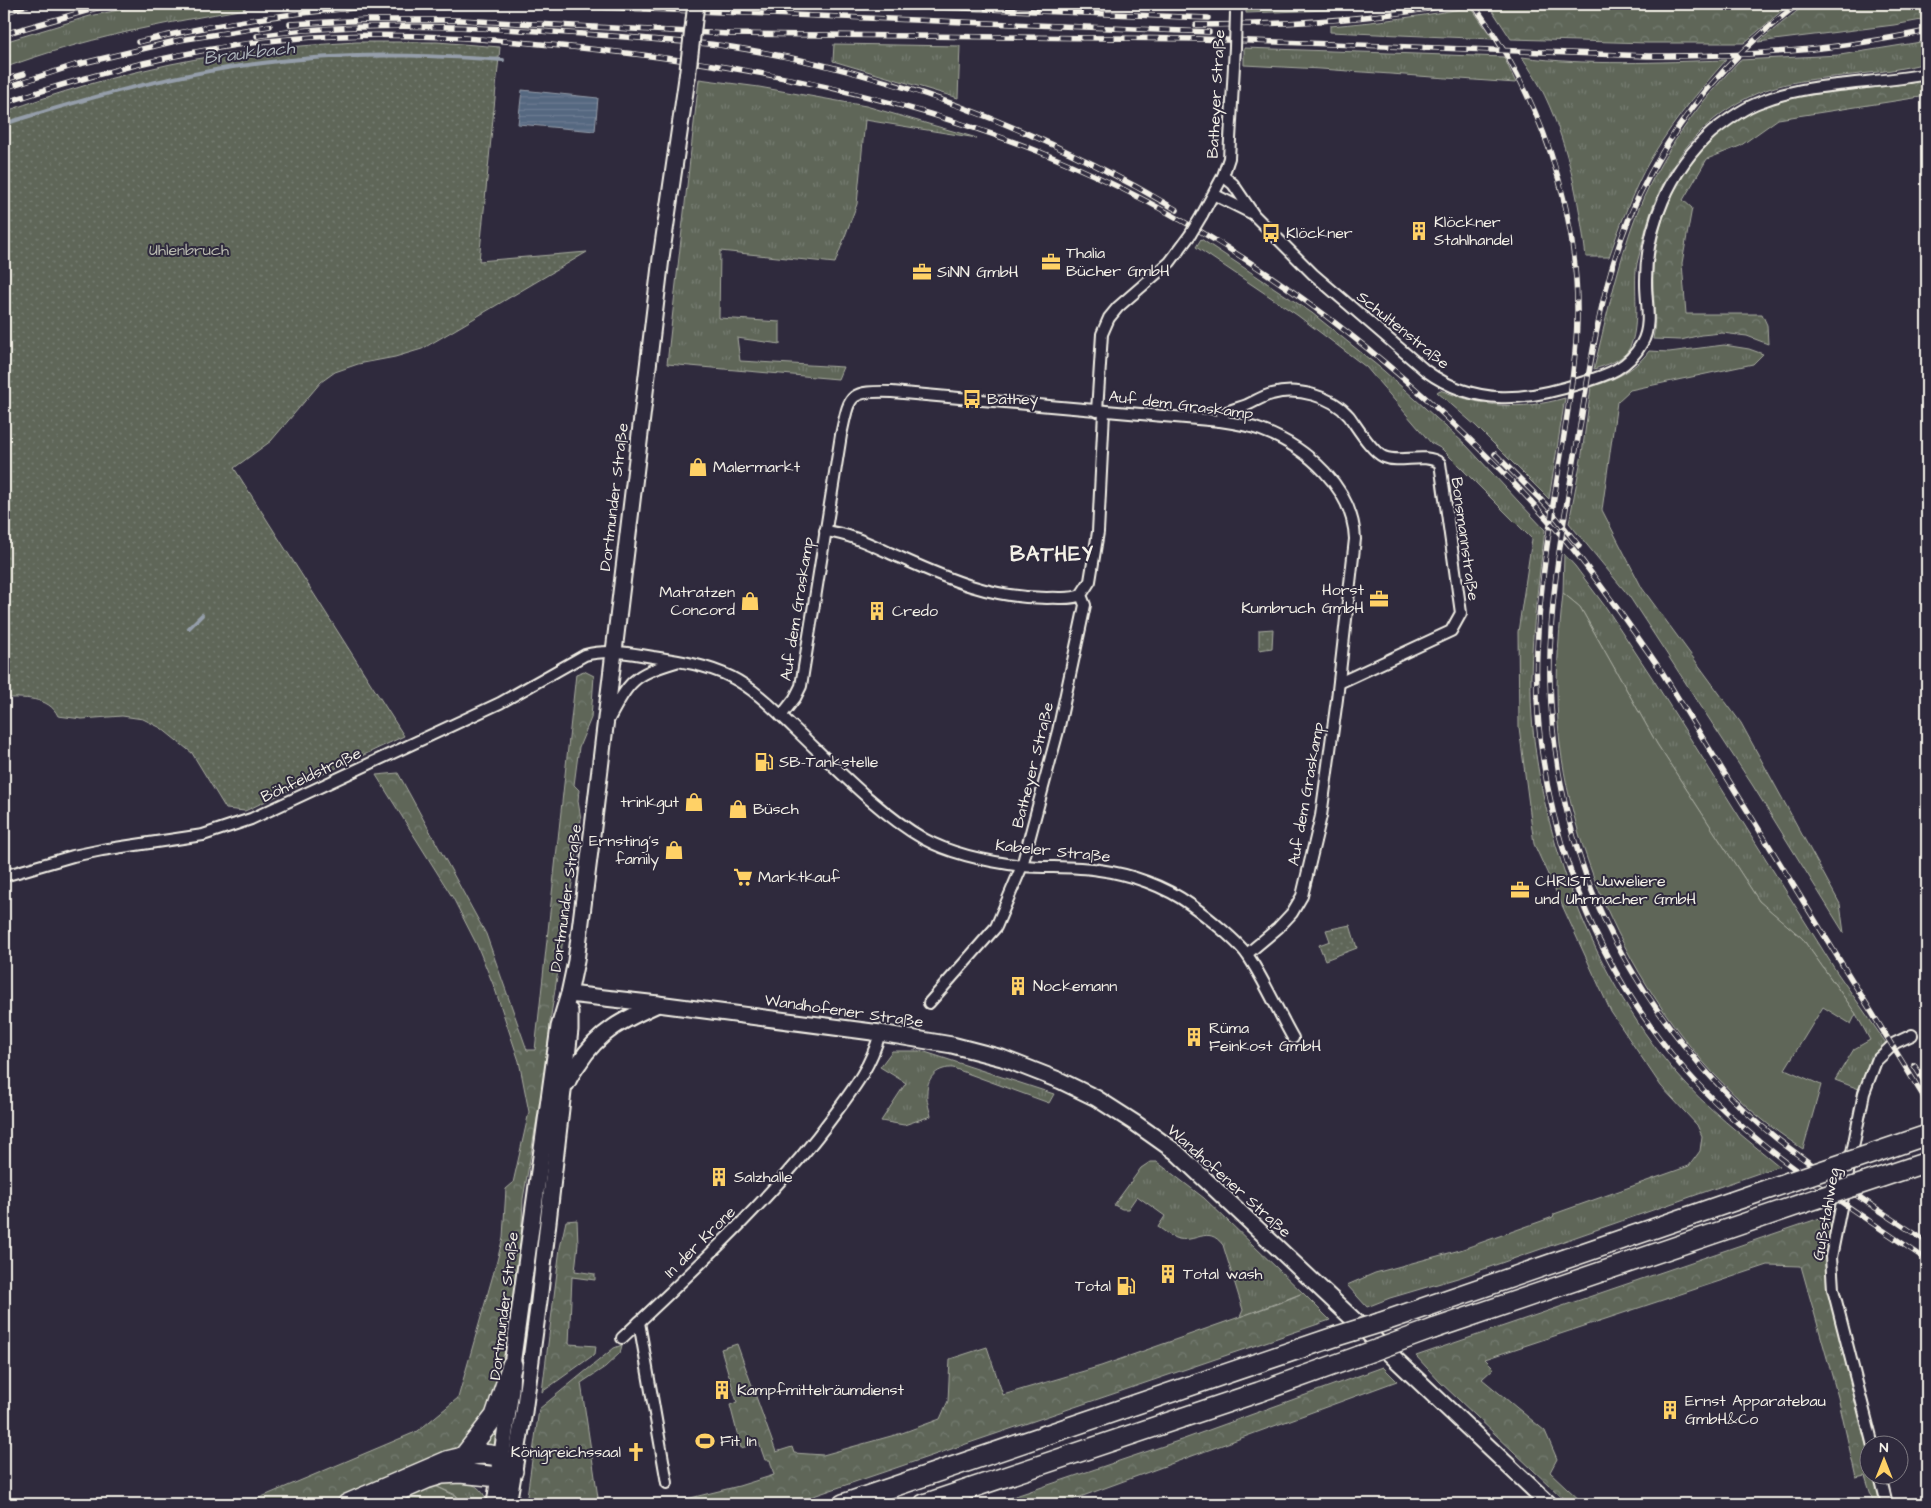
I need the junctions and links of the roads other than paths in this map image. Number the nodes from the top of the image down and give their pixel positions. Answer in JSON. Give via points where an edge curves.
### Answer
{"nodes":[{"id":1,"x":696,"y":4,"type":"edge"},
{"id":2,"x":1236,"y":8,"type":"edge"},
{"id":3,"x":1927,"y":74,"type":"edge"},
{"id":4,"x":1223,"y":176,"type":"junction"},
{"id":5,"x":1214,"y":195,"type":"junction"},
{"id":6,"x":1254,"y":215,"type":"junction"},
{"id":7,"x":1101,"y":411,"type":"junction"},
{"id":8,"x":1220,"y":422,"type":"junction"},
{"id":9,"x":825,"y":531,"type":"junction"},
{"id":10,"x":1081,"y":595,"type":"junction"},
{"id":11,"x":613,"y":652,"type":"junction"},
{"id":12,"x":679,"y":661,"type":"junction"},
{"id":13,"x":1339,"y":683,"type":"junction"},
{"id":14,"x":781,"y":716,"type":"junction"},
{"id":15,"x":606,"y":724,"type":"junction"},
{"id":16,"x":1022,"y":866,"type":"junction"},
{"id":17,"x":4,"y":876,"type":"edge"},
{"id":18,"x":1247,"y":954,"type":"junction"},
{"id":19,"x":569,"y":994,"type":"junction"},
{"id":20,"x":929,"y":1002,"type":"dead end"},
{"id":21,"x":658,"y":1004,"type":"junction"},
{"id":22,"x":880,"y":1033,"type":"junction"},
{"id":23,"x":1912,"y":1035,"type":"dead end"},
{"id":24,"x":1292,"y":1038,"type":"dead end"},
{"id":25,"x":562,"y":1099,"type":"junction"},
{"id":26,"x":1927,"y":1135,"type":"edge"},
{"id":27,"x":1927,"y":1162,"type":"edge"},
{"id":28,"x":639,"y":1322,"type":"junction"},
{"id":29,"x":622,"y":1338,"type":"dead end"},
{"id":30,"x":512,"y":1364,"type":"junction"},
{"id":31,"x":1870,"y":1436,"type":"edge"},
{"id":32,"x":463,"y":1457,"type":"junction"},
{"id":33,"x":1039,"y":1467,"type":"junction"},
{"id":34,"x":505,"y":1469,"type":"junction"},
{"id":35,"x":667,"y":1483,"type":"dead end"},
{"id":36,"x":1882,"y":1486,"type":"edge"},
{"id":37,"x":347,"y":1504,"type":"edge"},
{"id":38,"x":370,"y":1504,"type":"edge"},
{"id":39,"x":495,"y":1504,"type":"edge"},
{"id":40,"x":508,"y":1504,"type":"edge"},
{"id":41,"x":843,"y":1504,"type":"edge"},
{"id":42,"x":924,"y":1504,"type":"edge"},
{"id":43,"x":944,"y":1504,"type":"edge"},
{"id":44,"x":1549,"y":1504,"type":"edge"},
{"id":45,"x":1887,"y":1504,"type":"edge"}],
"edges":[{"from":1,"to":11,"type":"main road","name":"Dortmunder Straße","bridge":true},
{"from":2,"to":4,"type":"street","name":"Batheyer Straße","bridge":true,"via":[[1229,158]]},
{"from":3,"to":6,"type":"street","name":"Schultenstraße","via":[[1777,96],[1758,102],[1712,133],[1678,174],[1656,219],[1647,262],[1647,327],[1642,344],[1625,365],[1593,380],[1542,395],[1508,398],[1470,392],[1440,381],[1333,293]]},
{"from":4,"to":5,"type":"street","name":"Batheyer Straße"},
{"from":4,"to":6,"type":"street","name":"Schultenstraße","via":[[1233,184]]},
{"from":5,"to":6,"type":"street","name":"Schultenstraße"},
{"from":5,"to":7,"type":"street","name":"Batheyer Straße","bridge":true,"via":[[1170,262],[1108,318],[1102,334]]},
{"from":7,"to":8,"type":"street","name":"Auf dem Graskamp"},
{"from":7,"to":9,"type":"street","name":"Auf dem Graskamp","via":[[892,392],[856,394],[845,414]]},
{"from":7,"to":10,"type":"street","name":"Batheyer Straße","via":[[1098,532],[1090,581]]},
{"from":8,"to":13,"type":"street","name":"Auf dem Graskamp","via":[[1262,430],[1307,456],[1328,476],[1348,508],[1355,539]]},
{"from":8,"to":13,"type":"street","name":"Bonsmannstraße","via":[[1222,414],[1278,392],[1294,391],[1337,405],[1385,458],[1433,458],[1440,463],[1460,613],[1451,631]]},
{"from":9,"to":10,"type":"street","name":"Auf dem Graskamp","via":[[852,536],[941,576],[997,594],[1031,598]]},
{"from":9,"to":14,"type":"street","name":"Auf dem Graskamp","via":[[801,686]]},
{"from":10,"to":16,"type":"street","name":"Batheyer Straße","via":[[1085,605],[1058,731]]},
{"from":11,"to":12,"type":"street","name":"Kabeler Straße"},
{"from":11,"to":15,"type":"main road","name":"Dortmunder Straße"},
{"from":11,"to":17,"type":"street","name":"Böhfeldstraße","via":[[586,655],[500,703],[229,828],[73,856]]},
{"from":12,"to":14,"type":"street","name":"Kabeler Straße","via":[[730,677],[751,689]]},
{"from":12,"to":15,"type":"street","via":[[636,677]]},
{"from":13,"to":18,"type":"street","name":"Auf dem Graskamp","via":[[1321,816],[1302,896],[1292,914]]},
{"from":14,"to":16,"type":"street","name":"Kabeler Straße","via":[[869,797],[925,839],[965,856]]},
{"from":15,"to":19,"type":"main road","name":"Dortmunder Straße"},
{"from":16,"to":18,"type":"street","name":"Kabeler Straße","via":[[1100,870],[1132,877],[1189,904]]},
{"from":16,"to":20,"type":"street","name":"Batheyer Straße","via":[[996,927]]},
{"from":18,"to":24,"type":"street","name":"Kabeler Straße"},
{"from":19,"to":21,"type":"main road","name":"Wandhofener Straße"},
{"from":19,"to":25,"type":"main road","name":"Dortmunder Straße","via":[[570,1030]]},
{"from":19,"to":30,"type":"main road","name":"Dortmunder Straße","via":[[560,1027]]},
{"from":21,"to":22,"type":"main road","name":"Wandhofener Straße"},
{"from":21,"to":25,"type":"main road","via":[[614,1026],[588,1048],[569,1078]]},
{"from":22,"to":28,"type":"street","name":"In der Krone","via":[[870,1063],[807,1152],[720,1244]]},
{"from":22,"to":44,"type":"main road","name":"Wandhofener Straße","via":[[952,1045],[1002,1058],[1096,1098],[1150,1133],[1176,1152]]},
{"from":23,"to":31,"type":"street","name":"Gußstahlweg","via":[[1888,1048],[1876,1061],[1864,1093],[1831,1257],[1833,1289]]},
{"from":25,"to":34,"type":"main road","name":"Dortmunder Straße","via":[[524,1412]]},
{"from":26,"to":41,"type":"highway","bridge":true},
{"from":27,"to":33,"type":"highway","bridge":true,"via":[[1433,1329]]},
{"from":28,"to":29,"type":"street","name":"In der Krone"},
{"from":28,"to":35,"type":"street"},
{"from":30,"to":32,"type":"highway","via":[[495,1416]]},
{"from":30,"to":34,"type":"main road","name":"Dortmunder Straße"},
{"from":32,"to":34,"type":"highway","via":[[477,1454]]},
{"from":32,"to":37,"type":"highway","via":[[446,1461]]},
{"from":33,"to":42,"type":"highway"},
{"from":33,"to":43,"type":"highway"},
{"from":34,"to":38,"type":"highway","via":[[442,1474]]},
{"from":34,"to":39,"type":"main road","name":"Dortmunder Straße"},
{"from":34,"to":40,"type":"main road","name":"Dortmunder Straße"},
{"from":36,"to":45,"type":"street"}]}
